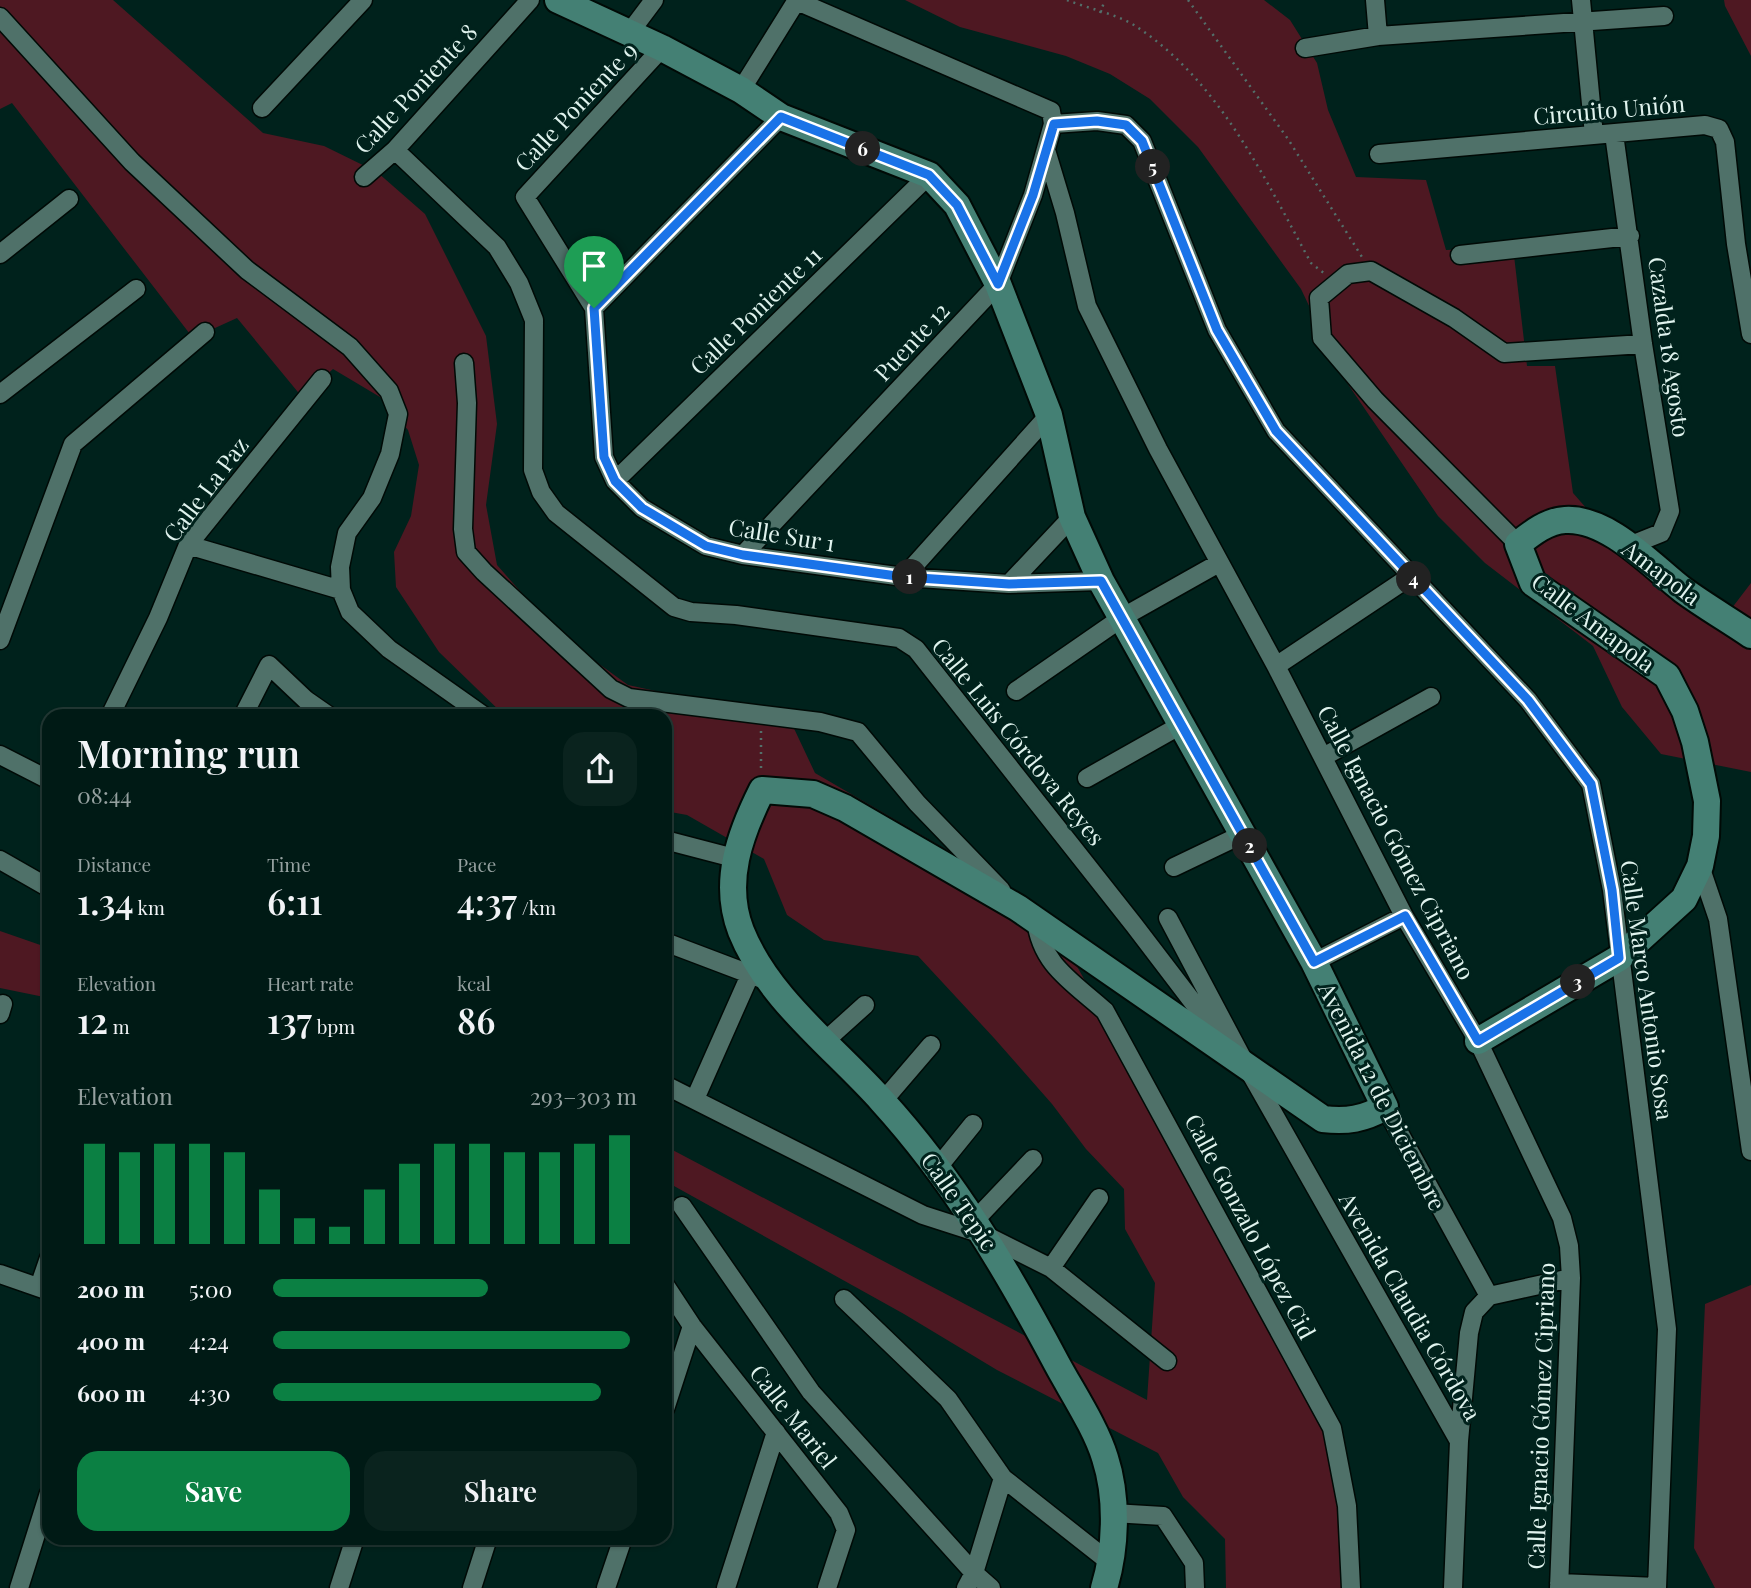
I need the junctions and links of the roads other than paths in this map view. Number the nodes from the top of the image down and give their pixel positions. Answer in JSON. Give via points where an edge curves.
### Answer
{"nodes":[{"id":1,"x":363,"y":0,"type":"edge"},
{"id":2,"x":530,"y":0,"type":"edge"},
{"id":3,"x":558,"y":0,"type":"edge"},
{"id":4,"x":654,"y":0,"type":"edge"},
{"id":5,"x":797,"y":0,"type":"edge"},
{"id":6,"x":1375,"y":0,"type":"edge"},
{"id":7,"x":1581,"y":0,"type":"edge"},
{"id":8,"x":1664,"y":16,"type":"dead end"},
{"id":9,"x":0,"y":17,"type":"edge"},
{"id":10,"x":1581,"y":23,"type":"junction"},
{"id":11,"x":630,"y":32,"type":"junction"},
{"id":12,"x":1378,"y":36,"type":"junction"},
{"id":13,"x":662,"y":48,"type":"junction"},
{"id":14,"x":1305,"y":48,"type":"dead end"},
{"id":15,"x":741,"y":90,"type":"junction"},
{"id":16,"x":262,"y":108,"type":"dead end"},
{"id":17,"x":781,"y":117,"type":"junction"},
{"id":18,"x":1054,"y":124,"type":"junction"},
{"id":19,"x":1614,"y":134,"type":"junction"},
{"id":20,"x":1594,"y":135,"type":"junction"},
{"id":21,"x":395,"y":150,"type":"junction"},
{"id":22,"x":1046,"y":150,"type":"junction"},
{"id":23,"x":1379,"y":154,"type":"dead end"},
{"id":24,"x":929,"y":175,"type":"junction"},
{"id":25,"x":364,"y":177,"type":"dead end"},
{"id":26,"x":525,"y":197,"type":"joint"},
{"id":27,"x":69,"y":199,"type":"dead end"},
{"id":28,"x":1630,"y":236,"type":"junction"},
{"id":29,"x":0,"y":254,"type":"edge"},
{"id":30,"x":1460,"y":255,"type":"dead end"},
{"id":31,"x":998,"y":284,"type":"junction"},
{"id":32,"x":136,"y":289,"type":"dead end"},
{"id":33,"x":594,"y":308,"type":"junction"},
{"id":34,"x":205,"y":332,"type":"dead end"},
{"id":35,"x":1751,"y":334,"type":"edge"},
{"id":36,"x":1643,"y":344,"type":"junction"},
{"id":37,"x":464,"y":363,"type":"dead end"},
{"id":38,"x":322,"y":379,"type":"dead end"},
{"id":39,"x":0,"y":394,"type":"edge"},
{"id":40,"x":1049,"y":415,"type":"junction"},
{"id":41,"x":615,"y":481,"type":"junction"},
{"id":42,"x":1072,"y":517,"type":"junction"},
{"id":43,"x":1532,"y":534,"type":"junction"},
{"id":44,"x":188,"y":545,"type":"junction"},
{"id":45,"x":1631,"y":545,"type":"junction"},
{"id":46,"x":743,"y":555,"type":"junction"},
{"id":47,"x":1219,"y":563,"type":"junction"},
{"id":48,"x":1411,"y":576,"type":"junction"},
{"id":49,"x":904,"y":577,"type":"junction"},
{"id":50,"x":1101,"y":581,"type":"junction"},
{"id":51,"x":1009,"y":584,"type":"junction"},
{"id":52,"x":341,"y":590,"type":"junction"},
{"id":53,"x":1123,"y":617,"type":"junction"},
{"id":54,"x":1751,"y":635,"type":"edge"},
{"id":55,"x":0,"y":640,"type":"edge"},
{"id":56,"x":1276,"y":666,"type":"junction"},
{"id":57,"x":1016,"y":691,"type":"dead end"},
{"id":58,"x":1431,"y":697,"type":"dead end"},
{"id":59,"x":113,"y":709,"type":"edge"},
{"id":60,"x":247,"y":709,"type":"edge"},
{"id":61,"x":319,"y":709,"type":"edge"},
{"id":62,"x":474,"y":709,"type":"edge"},
{"id":63,"x":1181,"y":725,"type":"junction"},
{"id":64,"x":0,"y":755,"type":"edge"},
{"id":65,"x":1323,"y":757,"type":"junction"},
{"id":66,"x":42,"y":776,"type":"edge"},
{"id":67,"x":1087,"y":778,"type":"dead end"},
{"id":68,"x":1243,"y":834,"type":"junction"},
{"id":69,"x":672,"y":841,"type":"edge"},
{"id":70,"x":737,"y":851,"type":"junction"},
{"id":71,"x":0,"y":860,"type":"edge"},
{"id":72,"x":1700,"y":866,"type":"junction"},
{"id":73,"x":1174,"y":867,"type":"dead end"},
{"id":74,"x":42,"y":884,"type":"edge"},
{"id":75,"x":1027,"y":914,"type":"junction"},
{"id":76,"x":1405,"y":916,"type":"junction"},
{"id":77,"x":1168,"y":918,"type":"dead end"},
{"id":78,"x":672,"y":945,"type":"edge"},
{"id":79,"x":1619,"y":958,"type":"junction"},
{"id":80,"x":1314,"y":962,"type":"junction"},
{"id":81,"x":760,"y":978,"type":"junction"},
{"id":82,"x":865,"y":1005,"type":"dead end"},
{"id":83,"x":825,"y":1041,"type":"junction"},
{"id":84,"x":1478,"y":1041,"type":"junction"},
{"id":85,"x":1229,"y":1044,"type":"junction"},
{"id":86,"x":931,"y":1045,"type":"dead end"},
{"id":87,"x":1247,"y":1067,"type":"junction"},
{"id":88,"x":672,"y":1088,"type":"edge"},
{"id":89,"x":695,"y":1099,"type":"junction"},
{"id":90,"x":883,"y":1101,"type":"junction"},
{"id":91,"x":1385,"y":1107,"type":"junction"},
{"id":92,"x":973,"y":1124,"type":"dead end"},
{"id":93,"x":1751,"y":1151,"type":"edge"},
{"id":94,"x":1033,"y":1159,"type":"dead end"},
{"id":95,"x":939,"y":1166,"type":"junction"},
{"id":96,"x":1099,"y":1198,"type":"dead end"},
{"id":97,"x":682,"y":1206,"type":"dead end"},
{"id":98,"x":980,"y":1227,"type":"junction"},
{"id":99,"x":1051,"y":1268,"type":"junction"},
{"id":100,"x":0,"y":1275,"type":"edge"},
{"id":101,"x":1572,"y":1278,"type":"junction"},
{"id":102,"x":42,"y":1288,"type":"edge"},
{"id":103,"x":672,"y":1296,"type":"edge"},
{"id":104,"x":1489,"y":1296,"type":"junction"},
{"id":105,"x":844,"y":1299,"type":"dead end"},
{"id":106,"x":692,"y":1326,"type":"junction"},
{"id":107,"x":1167,"y":1360,"type":"dead end"},
{"id":108,"x":672,"y":1387,"type":"edge"},
{"id":109,"x":776,"y":1432,"type":"junction"},
{"id":110,"x":1459,"y":1441,"type":"junction"},
{"id":111,"x":1003,"y":1478,"type":"junction"},
{"id":112,"x":1113,"y":1513,"type":"junction"},
{"id":113,"x":42,"y":1515,"type":"edge"},
{"id":114,"x":353,"y":1545,"type":"edge"},
{"id":115,"x":486,"y":1545,"type":"edge"},
{"id":116,"x":621,"y":1545,"type":"edge"},
{"id":117,"x":1108,"y":1576,"type":"edge"},
{"id":118,"x":970,"y":1581,"type":"edge"},
{"id":119,"x":1559,"y":1585,"type":"edge"},
{"id":120,"x":19,"y":1588,"type":"edge"},
{"id":121,"x":339,"y":1588,"type":"edge"},
{"id":122,"x":472,"y":1588,"type":"edge"},
{"id":123,"x":606,"y":1588,"type":"edge"},
{"id":124,"x":726,"y":1588,"type":"edge"},
{"id":125,"x":827,"y":1588,"type":"edge"},
{"id":126,"x":991,"y":1588,"type":"edge"},
{"id":127,"x":1195,"y":1588,"type":"edge"},
{"id":128,"x":1351,"y":1588,"type":"edge"},
{"id":129,"x":1453,"y":1588,"type":"edge"},
{"id":130,"x":1657,"y":1588,"type":"edge"}],
"edges":[{"from":1,"to":16,"type":"street"},
{"from":2,"to":21,"type":"street","name":"Calle Poniente 8"},
{"from":3,"to":11,"type":"street","name":"Avenida 12 de Diciembre"},
{"from":4,"to":11,"type":"street"},
{"from":5,"to":15,"type":"street"},
{"from":5,"to":18,"type":"street","via":[[1051,111]]},
{"from":6,"to":12,"type":"street"},
{"from":7,"to":10,"type":"street"},
{"from":8,"to":10,"type":"street"},
{"from":9,"to":52,"type":"street","via":[[132,162],[247,270],[349,347],[389,391],[398,414],[390,454],[372,498],[347,533]]},
{"from":10,"to":12,"type":"street"},
{"from":10,"to":20,"type":"street"},
{"from":11,"to":13,"type":"street","name":"Avenida 12 de Diciembre"},
{"from":12,"to":14,"type":"street"},
{"from":13,"to":15,"type":"street","name":"Avenida 12 de Diciembre"},
{"from":13,"to":26,"type":"street","name":"Calle Poniente 9"},
{"from":15,"to":17,"type":"street","name":"Avenida 12 de Diciembre"},
{"from":17,"to":24,"type":"street","name":"Avenida 12 de Diciembre"},
{"from":17,"to":33,"type":"street"},
{"from":18,"to":22,"type":"street","name":"Puente 12"},
{"from":18,"to":48,"type":"street","name":"Calle Marco Antonio Sosa","via":[[1097,121],[1126,125],[1142,141],[1217,330],[1276,431]]},
{"from":19,"to":20,"type":"street","name":"Circuito Unión"},
{"from":19,"to":28,"type":"street","name":"Cazalda 18 Agosto"},
{"from":19,"to":35,"type":"street","name":"Circuito Unión","via":[[1705,125],[1719,129],[1725,142]]},
{"from":20,"to":23,"type":"street","name":"Circuito Unión"},
{"from":21,"to":25,"type":"street","name":"Calle Poniente 8"},
{"from":21,"to":85,"type":"street","name":"Calle Luis Córdova Reyes","via":[[497,247],[519,283],[534,320],[533,470],[556,513],[674,607],[899,638],[916,649]]},
{"from":22,"to":31,"type":"street","name":"Puente 12"},
{"from":22,"to":47,"type":"street","name":"Calle Ignacio Gómez Cipriano","via":[[1087,306]]},
{"from":24,"to":31,"type":"street","name":"Avenida 12 de Diciembre","via":[[957,205]]},
{"from":24,"to":41,"type":"street","name":"Calle Poniente 11"},
{"from":26,"to":33,"type":"street","name":"Calle Sur 1"},
{"from":27,"to":29,"type":"street"},
{"from":28,"to":30,"type":"street"},
{"from":28,"to":36,"type":"street","name":"Cazalda 18 Agosto"},
{"from":31,"to":40,"type":"street","name":"Avenida 12 de Diciembre"},
{"from":31,"to":46,"type":"street","name":"Puente 12"},
{"from":32,"to":39,"type":"street"},
{"from":33,"to":41,"type":"street","name":"Calle Sur 1","via":[[604,457]]},
{"from":34,"to":55,"type":"street","via":[[73,444]]},
{"from":36,"to":43,"type":"street","name":"Calle Amapola","via":[[1504,353],[1454,318],[1371,271],[1360,270],[1336,282],[1319,298],[1322,338],[1375,400]]},
{"from":36,"to":45,"type":"street","name":"Cazalda 18 Agosto","via":[[1671,511],[1661,533]]},
{"from":37,"to":75,"type":"street","name":"Calle Gonzalo López Cid","via":[[466,552],[548,633],[611,689],[629,698],[820,722],[858,732],[917,803]]},
{"from":38,"to":44,"type":"street","name":"Calle La Paz"},
{"from":40,"to":42,"type":"street","name":"Avenida 12 de Diciembre"},
{"from":40,"to":49,"type":"street"},
{"from":41,"to":46,"type":"street","name":"Calle Sur 1","via":[[642,508],[706,546]]},
{"from":42,"to":50,"type":"street","name":"Avenida 12 de Diciembre"},
{"from":42,"to":51,"type":"street"},
{"from":43,"to":45,"type":"street","name":"Amapola","via":[[1567,520],[1598,528]]},
{"from":43,"to":72,"type":"street","name":"Calle Amapola","via":[[1533,583],[1667,676],[1685,711],[1707,801]]},
{"from":44,"to":52,"type":"street"},
{"from":44,"to":59,"type":"street","name":"Calle La Paz"},
{"from":45,"to":54,"type":"street","name":"Amapola","via":[[1684,590]]},
{"from":46,"to":49,"type":"street","name":"Calle Sur 1"},
{"from":47,"to":53,"type":"street"},
{"from":47,"to":56,"type":"street","name":"Calle Ignacio Gómez Cipriano"},
{"from":48,"to":56,"type":"street"},
{"from":48,"to":79,"type":"street","name":"Calle Marco Antonio Sosa","via":[[1528,700],[1591,784],[1612,890]]},
{"from":49,"to":51,"type":"street","name":"Calle Sur 1"},
{"from":50,"to":51,"type":"street","name":"Calle Sur 1"},
{"from":50,"to":53,"type":"street","name":"Avenida 12 de Diciembre"},
{"from":52,"to":62,"type":"street","via":[[349,612],[389,649]]},
{"from":53,"to":57,"type":"street"},
{"from":53,"to":63,"type":"street","name":"Avenida 12 de Diciembre"},
{"from":56,"to":65,"type":"street","name":"Calle Ignacio Gómez Cipriano"},
{"from":58,"to":65,"type":"street"},
{"from":60,"to":61,"type":"street","via":[[270,665]]},
{"from":63,"to":67,"type":"street"},
{"from":63,"to":68,"type":"street","name":"Avenida 12 de Diciembre"},
{"from":64,"to":66,"type":"street"},
{"from":65,"to":76,"type":"street","name":"Calle Ignacio Gómez Cipriano"},
{"from":68,"to":73,"type":"street"},
{"from":68,"to":80,"type":"street","name":"Avenida 12 de Diciembre"},
{"from":69,"to":70,"type":"street"},
{"from":70,"to":75,"type":"street","via":[[758,797],[813,794]]},
{"from":70,"to":81,"type":"street","via":[[734,898]]},
{"from":71,"to":74,"type":"street"},
{"from":72,"to":79,"type":"street","name":"Calle Amapola","via":[[1684,899]]},
{"from":72,"to":93,"type":"street","via":[[1718,919]]},
{"from":75,"to":85,"type":"street"},
{"from":75,"to":128,"type":"street","name":"Calle Gonzalo López Cid","via":[[1051,962],[1105,1011],[1332,1428],[1347,1506]]},
{"from":76,"to":80,"type":"street"},
{"from":76,"to":84,"type":"street","name":"Calle Ignacio Gómez Cipriano"},
{"from":77,"to":85,"type":"street"},
{"from":78,"to":81,"type":"street","name":"Calle Tepic"},
{"from":79,"to":84,"type":"street","name":"Calle Amapola"},
{"from":79,"to":130,"type":"street","name":"Calle Marco Antonio Sosa","via":[[1667,1329]]},
{"from":80,"to":91,"type":"street","name":"Avenida 12 de Diciembre"},
{"from":81,"to":83,"type":"street","name":"Calle Tepic"},
{"from":81,"to":89,"type":"street"},
{"from":82,"to":83,"type":"street"},
{"from":83,"to":90,"type":"street","name":"Calle Tepic"},
{"from":84,"to":101,"type":"street","name":"Calle Ignacio Gómez Cipriano","via":[[1562,1218]]},
{"from":85,"to":87,"type":"street"},
{"from":86,"to":90,"type":"street"},
{"from":87,"to":91,"type":"street","via":[[1323,1119],[1345,1121]]},
{"from":87,"to":110,"type":"street","name":"Avenida Claudia Córdova"},
{"from":88,"to":89,"type":"street"},
{"from":89,"to":98,"type":"street","via":[[923,1215]]},
{"from":90,"to":95,"type":"street","name":"Calle Tepic"},
{"from":91,"to":104,"type":"street","name":"Avenida 12 de Diciembre"},
{"from":92,"to":95,"type":"street"},
{"from":94,"to":98,"type":"street"},
{"from":95,"to":98,"type":"street","name":"Calle Tepic"},
{"from":96,"to":99,"type":"street"},
{"from":97,"to":118,"type":"street","via":[[811,1392]]},
{"from":98,"to":99,"type":"street"},
{"from":98,"to":112,"type":"street","name":"Calle Tepic","via":[[1105,1457]]},
{"from":99,"to":107,"type":"street"},
{"from":100,"to":102,"type":"street"},
{"from":101,"to":104,"type":"street"},
{"from":101,"to":119,"type":"street","name":"Calle Ignacio Gómez Cipriano"},
{"from":103,"to":106,"type":"street","name":"Calle Mariel"},
{"from":104,"to":110,"type":"street","via":[[1474,1312],[1469,1333]]},
{"from":105,"to":111,"type":"street","via":[[948,1399]]},
{"from":106,"to":108,"type":"street"},
{"from":106,"to":109,"type":"street","name":"Calle Mariel"},
{"from":109,"to":124,"type":"street"},
{"from":109,"to":125,"type":"street","name":"Calle Mariel","via":[[839,1513],[846,1530]]},
{"from":110,"to":129,"type":"street","name":"Avenida Claudia Córdova"},
{"from":111,"to":117,"type":"street"},
{"from":111,"to":118,"type":"street"},
{"from":112,"to":117,"type":"street","name":"Calle Tepic"},
{"from":112,"to":127,"type":"street","via":[[1163,1516],[1194,1563]]},
{"from":113,"to":120,"type":"street"},
{"from":114,"to":121,"type":"street"},
{"from":115,"to":122,"type":"street"},
{"from":116,"to":123,"type":"street"},
{"from":118,"to":126,"type":"street"},
{"from":119,"to":130,"type":"street"}]}
